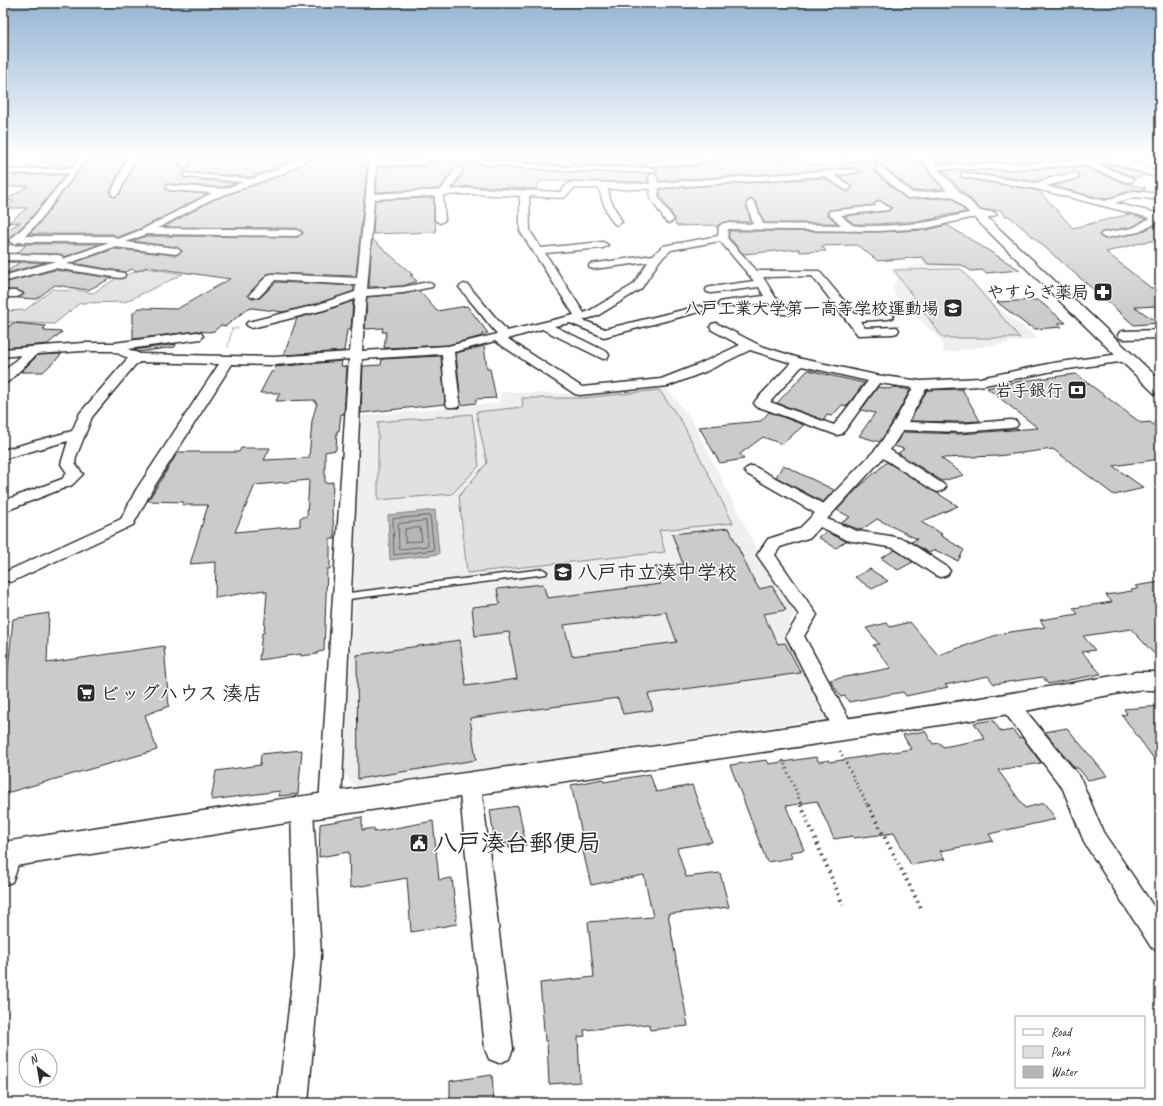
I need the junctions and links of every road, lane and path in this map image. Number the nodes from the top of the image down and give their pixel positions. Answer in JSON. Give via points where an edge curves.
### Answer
{"nodes":[{"id":1,"x":45,"y":209,"type":"edge"},
{"id":2,"x":186,"y":209,"type":"edge"},
{"id":3,"x":368,"y":209,"type":"edge"},
{"id":4,"x":440,"y":209,"type":"edge"},
{"id":5,"x":525,"y":209,"type":"edge"},
{"id":6,"x":611,"y":209,"type":"edge"},
{"id":7,"x":662,"y":209,"type":"edge"},
{"id":8,"x":753,"y":209,"type":"edge"},
{"id":9,"x":879,"y":209,"type":"edge"},
{"id":10,"x":971,"y":209,"type":"edge"},
{"id":11,"x":986,"y":209,"type":"edge"},
{"id":12,"x":1122,"y":209,"type":"edge"},
{"id":13,"x":977,"y":214,"type":"junction"},
{"id":14,"x":992,"y":214,"type":"junction"},
{"id":15,"x":1160,"y":218,"type":"edge"},
{"id":16,"x":440,"y":220,"type":"dead end"},
{"id":17,"x":670,"y":220,"type":"dead end"},
{"id":18,"x":617,"y":222,"type":"dead end"},
{"id":19,"x":759,"y":226,"type":"junction"},
{"id":20,"x":851,"y":228,"type":"junction"},
{"id":21,"x":146,"y":231,"type":"junction"},
{"id":22,"x":297,"y":233,"type":"dead end"},
{"id":23,"x":1105,"y":235,"type":"dead end"},
{"id":24,"x":722,"y":238,"type":"junction"},
{"id":25,"x":126,"y":239,"type":"junction"},
{"id":26,"x":15,"y":240,"type":"junction"},
{"id":27,"x":3,"y":241,"type":"edge"},
{"id":28,"x":113,"y":244,"type":"junction"},
{"id":29,"x":603,"y":245,"type":"dead end"},
{"id":30,"x":176,"y":251,"type":"dead end"},
{"id":31,"x":538,"y":251,"type":"junction"},
{"id":32,"x":4,"y":258,"type":"edge"},
{"id":33,"x":74,"y":258,"type":"junction"},
{"id":34,"x":656,"y":258,"type":"junction"},
{"id":35,"x":55,"y":265,"type":"junction"},
{"id":36,"x":594,"y":266,"type":"dead end"},
{"id":37,"x":754,"y":274,"type":"junction"},
{"id":38,"x":120,"y":275,"type":"dead end"},
{"id":39,"x":3,"y":279,"type":"edge"},
{"id":40,"x":762,"y":283,"type":"junction"},
{"id":41,"x":428,"y":285,"type":"dead end"},
{"id":42,"x":362,"y":287,"type":"junction"},
{"id":43,"x":464,"y":287,"type":"dead end"},
{"id":44,"x":711,"y":290,"type":"dead end"},
{"id":45,"x":3,"y":294,"type":"edge"},
{"id":46,"x":17,"y":294,"type":"dead end"},
{"id":47,"x":255,"y":295,"type":"dead end"},
{"id":48,"x":771,"y":299,"type":"junction"},
{"id":49,"x":724,"y":304,"type":"dead end"},
{"id":50,"x":1090,"y":304,"type":"dead end"},
{"id":51,"x":699,"y":309,"type":"dead end"},
{"id":52,"x":786,"y":312,"type":"dead end"},
{"id":53,"x":888,"y":316,"type":"dead end"},
{"id":54,"x":576,"y":318,"type":"junction"},
{"id":55,"x":853,"y":318,"type":"junction"},
{"id":56,"x":252,"y":324,"type":"joint"},
{"id":57,"x":543,"y":325,"type":"junction"},
{"id":58,"x":1113,"y":325,"type":"dead end"},
{"id":59,"x":716,"y":327,"type":"dead end"},
{"id":60,"x":893,"y":330,"type":"dead end"},
{"id":61,"x":1160,"y":334,"type":"edge"},
{"id":62,"x":1124,"y":335,"type":"junction"},
{"id":63,"x":197,"y":336,"type":"dead end"},
{"id":64,"x":501,"y":337,"type":"junction"},
{"id":65,"x":750,"y":345,"type":"junction"},
{"id":66,"x":114,"y":347,"type":"junction"},
{"id":67,"x":448,"y":350,"type":"junction"},
{"id":68,"x":1140,"y":350,"type":"dead end"},
{"id":69,"x":33,"y":351,"type":"junction"},
{"id":70,"x":3,"y":353,"type":"edge"},
{"id":71,"x":356,"y":355,"type":"junction"},
{"id":72,"x":603,"y":355,"type":"dead end"},
{"id":73,"x":1127,"y":357,"type":"junction"},
{"id":74,"x":138,"y":358,"type":"junction"},
{"id":75,"x":226,"y":361,"type":"junction"},
{"id":76,"x":799,"y":362,"type":"junction"},
{"id":77,"x":3,"y":379,"type":"edge"},
{"id":78,"x":876,"y":379,"type":"junction"},
{"id":79,"x":921,"y":385,"type":"junction"},
{"id":80,"x":1160,"y":389,"type":"edge"},
{"id":81,"x":453,"y":404,"type":"dead end"},
{"id":82,"x":1010,"y":424,"type":"dead end"},
{"id":83,"x":899,"y":426,"type":"junction"},
{"id":84,"x":78,"y":434,"type":"junction"},
{"id":85,"x":882,"y":451,"type":"junction"},
{"id":86,"x":3,"y":454,"type":"edge"},
{"id":87,"x":752,"y":471,"type":"dead end"},
{"id":88,"x":938,"y":487,"type":"dead end"},
{"id":89,"x":3,"y":507,"type":"edge"},
{"id":90,"x":821,"y":516,"type":"junction"},
{"id":91,"x":940,"y":571,"type":"dead end"},
{"id":92,"x":544,"y":572,"type":"dead end"},
{"id":93,"x":11,"y":576,"type":"dead end"},
{"id":94,"x":341,"y":597,"type":"junction"},
{"id":95,"x":1160,"y":681,"type":"edge"},
{"id":96,"x":1010,"y":704,"type":"junction"},
{"id":97,"x":837,"y":731,"type":"junction"},
{"id":98,"x":775,"y":740,"type":"junction"},
{"id":99,"x":470,"y":784,"type":"junction"},
{"id":100,"x":330,"y":804,"type":"junction"},
{"id":101,"x":302,"y":809,"type":"junction"},
{"id":102,"x":4,"y":861,"type":"edge"},
{"id":103,"x":843,"y":905,"type":"dead end"},
{"id":104,"x":922,"y":910,"type":"dead end"},
{"id":105,"x":1156,"y":925,"type":"edge"},
{"id":106,"x":499,"y":1049,"type":"dead end"},
{"id":107,"x":293,"y":1103,"type":"edge"}],
"edges":[{"from":1,"to":26,"type":"street"},
{"from":2,"to":21,"type":"street"},
{"from":3,"to":42,"type":"street"},
{"from":4,"to":16,"type":"street"},
{"from":5,"to":31,"type":"street","via":[[525,231]]},
{"from":6,"to":18,"type":"street"},
{"from":7,"to":17,"type":"street"},
{"from":8,"to":19,"type":"street"},
{"from":9,"to":20,"type":"street","via":[[833,213]]},
{"from":10,"to":13,"type":"main road"},
{"from":11,"to":14,"type":"main road"},
{"from":12,"to":15,"type":"street"},
{"from":13,"to":14,"type":"street"},
{"from":13,"to":20,"type":"street","via":[[926,225]]},
{"from":13,"to":73,"type":"main road"},
{"from":14,"to":50,"type":"main road"},
{"from":15,"to":23,"type":"street","via":[[1136,230]]},
{"from":19,"to":20,"type":"street"},
{"from":19,"to":24,"type":"street","via":[[724,226]]},
{"from":21,"to":22,"type":"street"},
{"from":21,"to":25,"type":"street"},
{"from":24,"to":34,"type":"street","via":[[667,248]]},
{"from":24,"to":37,"type":"street"},
{"from":25,"to":26,"type":"street"},
{"from":25,"to":28,"type":"street"},
{"from":26,"to":27,"type":"street"},
{"from":26,"to":32,"type":"street"},
{"from":28,"to":30,"type":"street"},
{"from":28,"to":33,"type":"street"},
{"from":29,"to":31,"type":"street"},
{"from":31,"to":54,"type":"street"},
{"from":32,"to":33,"type":"street"},
{"from":33,"to":35,"type":"street"},
{"from":34,"to":36,"type":"street"},
{"from":34,"to":54,"type":"street","via":[[637,287],[593,314]]},
{"from":35,"to":38,"type":"street"},
{"from":35,"to":39,"type":"street"},
{"from":37,"to":40,"type":"street"},
{"from":37,"to":55,"type":"street","via":[[815,274]]},
{"from":40,"to":44,"type":"street"},
{"from":40,"to":48,"type":"street"},
{"from":41,"to":42,"type":"street","via":[[403,290]]},
{"from":42,"to":47,"type":"street","via":[[296,277],[272,277]]},
{"from":42,"to":56,"type":"street","via":[[320,308]]},
{"from":42,"to":71,"type":"street"},
{"from":43,"to":64,"type":"street"},
{"from":45,"to":46,"type":"street"},
{"from":48,"to":49,"type":"street"},
{"from":48,"to":52,"type":"street"},
{"from":51,"to":54,"type":"street","via":[[604,333]]},
{"from":53,"to":55,"type":"street"},
{"from":54,"to":57,"type":"street"},
{"from":55,"to":60,"type":"street","via":[[862,332]]},
{"from":56,"to":75,"type":"path","via":[[232,329]]},
{"from":57,"to":64,"type":"street"},
{"from":57,"to":72,"type":"street"},
{"from":58,"to":62,"type":"main road"},
{"from":59,"to":65,"type":"street"},
{"from":61,"to":62,"type":"street"},
{"from":62,"to":68,"type":"main road"},
{"from":63,"to":66,"type":"street"},
{"from":64,"to":65,"type":"street","via":[[580,391],[663,383]]},
{"from":64,"to":67,"type":"street"},
{"from":65,"to":76,"type":"street"},
{"from":66,"to":69,"type":"street"},
{"from":66,"to":74,"type":"street"},
{"from":67,"to":71,"type":"street"},
{"from":67,"to":81,"type":"street"},
{"from":69,"to":70,"type":"street"},
{"from":69,"to":77,"type":"street"},
{"from":71,"to":75,"type":"street","via":[[274,362]]},
{"from":71,"to":94,"type":"street"},
{"from":73,"to":79,"type":"street","via":[[1054,367],[980,382]]},
{"from":73,"to":80,"type":"main road"},
{"from":74,"to":75,"type":"street"},
{"from":74,"to":84,"type":"street","via":[[131,362],[85,416]]},
{"from":75,"to":93,"type":"street","via":[[144,490],[127,522]]},
{"from":76,"to":78,"type":"street"},
{"from":76,"to":78,"type":"street","via":[[761,403],[838,431]]},
{"from":78,"to":79,"type":"street"},
{"from":79,"to":83,"type":"street"},
{"from":82,"to":83,"type":"street","via":[[960,428]]},
{"from":83,"to":85,"type":"street"},
{"from":84,"to":86,"type":"street"},
{"from":84,"to":89,"type":"street","via":[[68,464],[76,474],[68,482]]},
{"from":85,"to":88,"type":"street"},
{"from":85,"to":90,"type":"street"},
{"from":87,"to":90,"type":"street"},
{"from":90,"to":91,"type":"street","via":[[853,536],[900,544]]},
{"from":90,"to":97,"type":"street","via":[[805,533],[774,543],[766,555],[808,615],[795,636]]},
{"from":92,"to":94,"type":"lane"},
{"from":94,"to":100,"type":"street"},
{"from":95,"to":96,"type":"street","via":[[1136,681]]},
{"from":96,"to":97,"type":"street"},
{"from":96,"to":105,"type":"street","via":[[1072,784],[1094,837]]},
{"from":97,"to":98,"type":"street"},
{"from":97,"to":104,"type":"path"},
{"from":98,"to":99,"type":"street"},
{"from":98,"to":103,"type":"path"},
{"from":99,"to":100,"type":"street"},
{"from":99,"to":106,"type":"street"},
{"from":100,"to":101,"type":"street"},
{"from":101,"to":102,"type":"street"},
{"from":101,"to":107,"type":"street","via":[[308,956]]}]}
